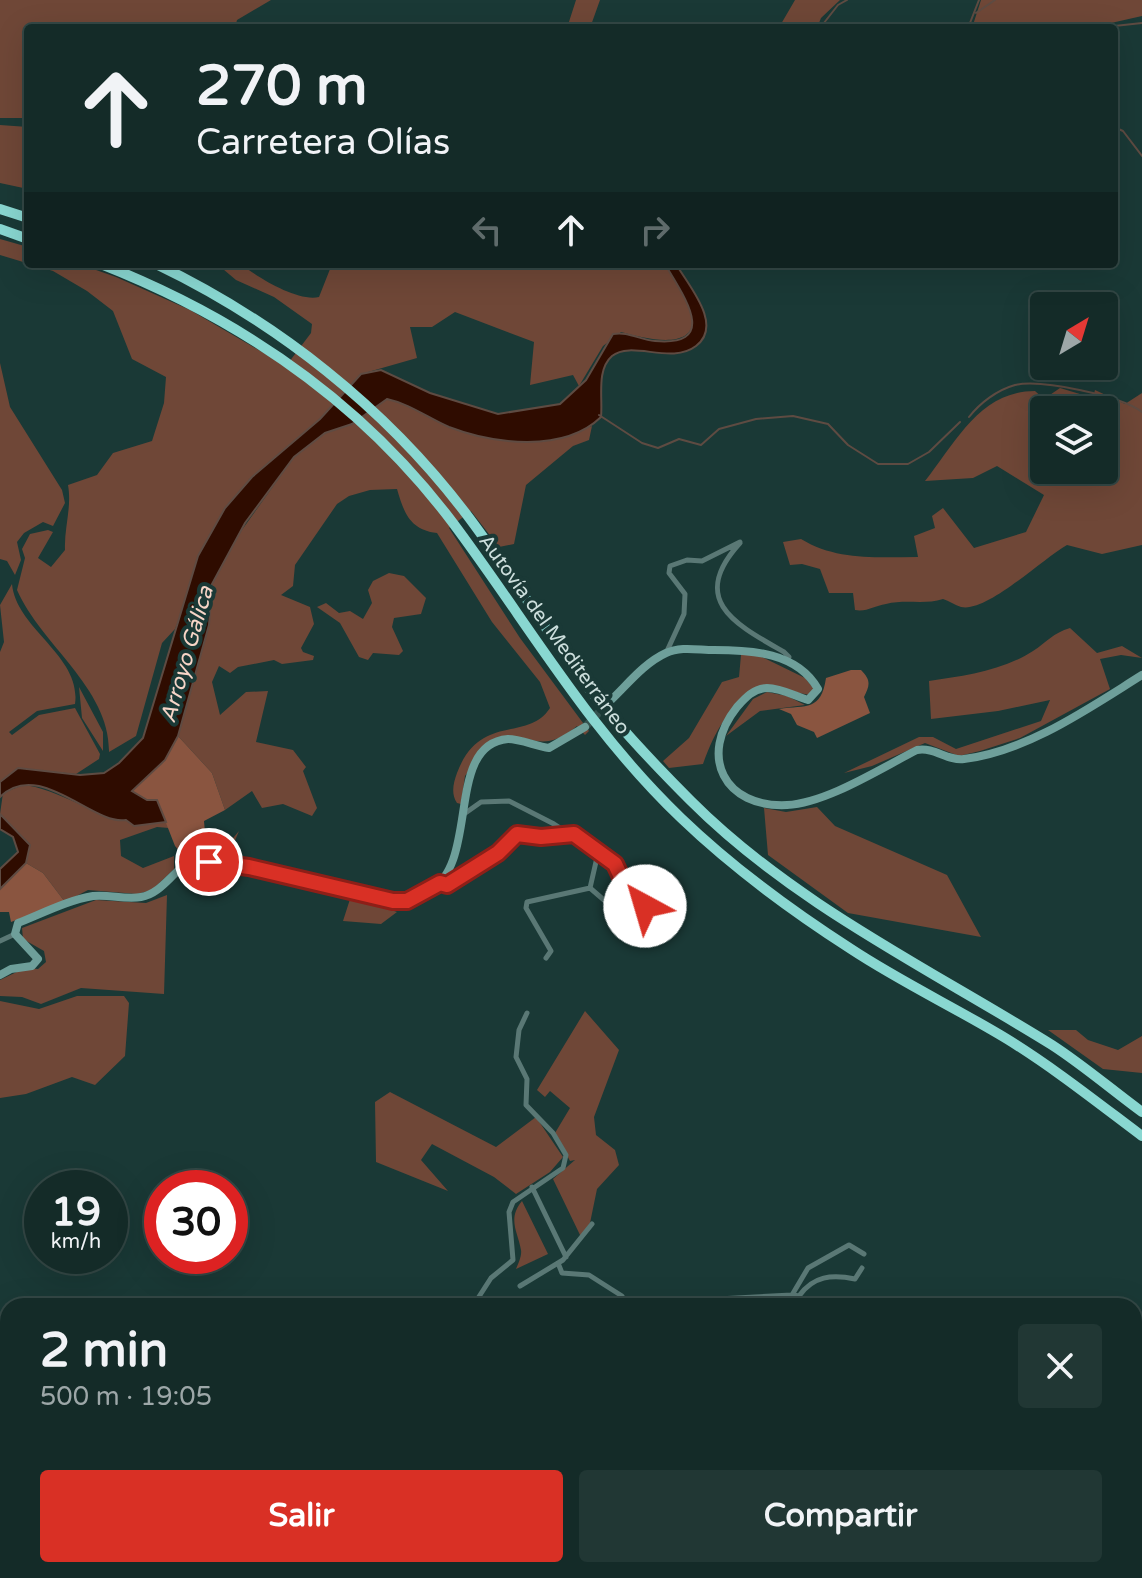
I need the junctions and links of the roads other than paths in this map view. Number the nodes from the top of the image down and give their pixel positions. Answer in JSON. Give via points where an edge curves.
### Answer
{"nodes":[{"id":1,"x":0,"y":209,"type":"edge"},
{"id":2,"x":24,"y":217,"type":"edge"},
{"id":3,"x":0,"y":229,"type":"edge"},
{"id":4,"x":24,"y":238,"type":"edge"},
{"id":5,"x":110,"y":268,"type":"edge"},
{"id":6,"x":164,"y":268,"type":"edge"},
{"id":7,"x":667,"y":652,"type":"junction"},
{"id":8,"x":787,"y":662,"type":"junction"},
{"id":9,"x":1142,"y":675,"type":"edge"},
{"id":10,"x":610,"y":701,"type":"tunnel mouth"},
{"id":11,"x":585,"y":727,"type":"tunnel mouth"},
{"id":12,"x":464,"y":814,"type":"junction"},
{"id":13,"x":574,"y":834,"type":"junction"},
{"id":14,"x":598,"y":853,"type":"junction"},
{"id":15,"x":440,"y":883,"type":"junction"},
{"id":16,"x":590,"y":888,"type":"junction"},
{"id":17,"x":645,"y":906,"type":"dead end"},
{"id":18,"x":626,"y":919,"type":"dead end"},
{"id":19,"x":15,"y":934,"type":"junction"},
{"id":20,"x":0,"y":941,"type":"edge"},
{"id":21,"x":546,"y":958,"type":"dead end"},
{"id":22,"x":0,"y":975,"type":"edge"},
{"id":23,"x":527,"y":1013,"type":"dead end"},
{"id":24,"x":1142,"y":1112,"type":"edge"},
{"id":25,"x":1142,"y":1136,"type":"edge"},
{"id":26,"x":532,"y":1187,"type":"junction"},
{"id":27,"x":592,"y":1224,"type":"dead end"},
{"id":28,"x":864,"y":1254,"type":"dead end"},
{"id":29,"x":566,"y":1257,"type":"junction"},
{"id":30,"x":558,"y":1263,"type":"junction"},
{"id":31,"x":862,"y":1268,"type":"dead end"},
{"id":32,"x":520,"y":1286,"type":"dead end"},
{"id":33,"x":792,"y":1295,"type":"junction"},
{"id":34,"x":478,"y":1298,"type":"edge"},
{"id":35,"x":621,"y":1298,"type":"edge"},
{"id":36,"x":736,"y":1298,"type":"edge"}],
"edges":[{"from":1,"to":2,"type":"highway"},
{"from":3,"to":4,"type":"highway"},
{"from":5,"to":25,"type":"highway","name":"Autovía del Mediterráneo","via":[[197,305],[289,362],[378,437],[453,524],[612,745],[682,819],[762,886],[852,950],[1008,1040]]},
{"from":6,"to":24,"type":"highway","name":"Autovía del Mediterráneo","via":[[299,349],[389,425],[467,514],[583,681],[692,803],[771,869],[865,934],[1055,1047]]},
{"from":7,"to":8,"type":"main road","via":[[741,648]]},
{"from":7,"to":8,"type":"street","via":[[684,614],[685,594],[669,573],[670,566],[702,561],[740,542],[718,578],[719,601],[730,618],[784,652]]},
{"from":7,"to":10,"type":"main road"},
{"from":8,"to":9,"type":"main road","via":[[813,679],[815,695],[808,700],[780,690],[755,691],[722,728],[717,744],[720,767],[730,784],[745,797],[768,804],[806,802],[917,750],[960,759],[1010,747]]},
{"from":11,"to":12,"type":"main road","via":[[549,748],[511,739],[486,749],[465,784]]},
{"from":12,"to":13,"type":"street","via":[[481,802],[509,801]]},
{"from":12,"to":15,"type":"main road","via":[[459,847]]},
{"from":13,"to":14,"type":"street"},
{"from":13,"to":15,"type":"street","via":[[517,834],[498,853],[447,885]]},
{"from":14,"to":16,"type":"street"},
{"from":14,"to":17,"type":"street","via":[[615,864],[628,892]]},
{"from":15,"to":19,"type":"main road","via":[[407,901],[393,901],[209,862],[185,866],[143,897],[88,897],[18,923]]},
{"from":16,"to":18,"type":"street"},
{"from":16,"to":21,"type":"street","via":[[527,902],[551,951]]},
{"from":19,"to":20,"type":"street"},
{"from":19,"to":22,"type":"main road","via":[[38,959],[32,966]]},
{"from":23,"to":26,"type":"street","via":[[516,1057],[527,1079],[526,1105],[566,1155],[563,1168]]},
{"from":26,"to":29,"type":"street"},
{"from":26,"to":34,"type":"street","via":[[509,1212],[513,1260],[491,1278]]},
{"from":27,"to":29,"type":"street"},
{"from":28,"to":33,"type":"street","via":[[849,1245],[808,1268]]},
{"from":29,"to":30,"type":"street"},
{"from":30,"to":32,"type":"street"},
{"from":30,"to":35,"type":"street","via":[[562,1273],[589,1275]]},
{"from":31,"to":33,"type":"street","via":[[855,1279],[817,1278],[799,1296]]},
{"from":33,"to":36,"type":"street"}]}
